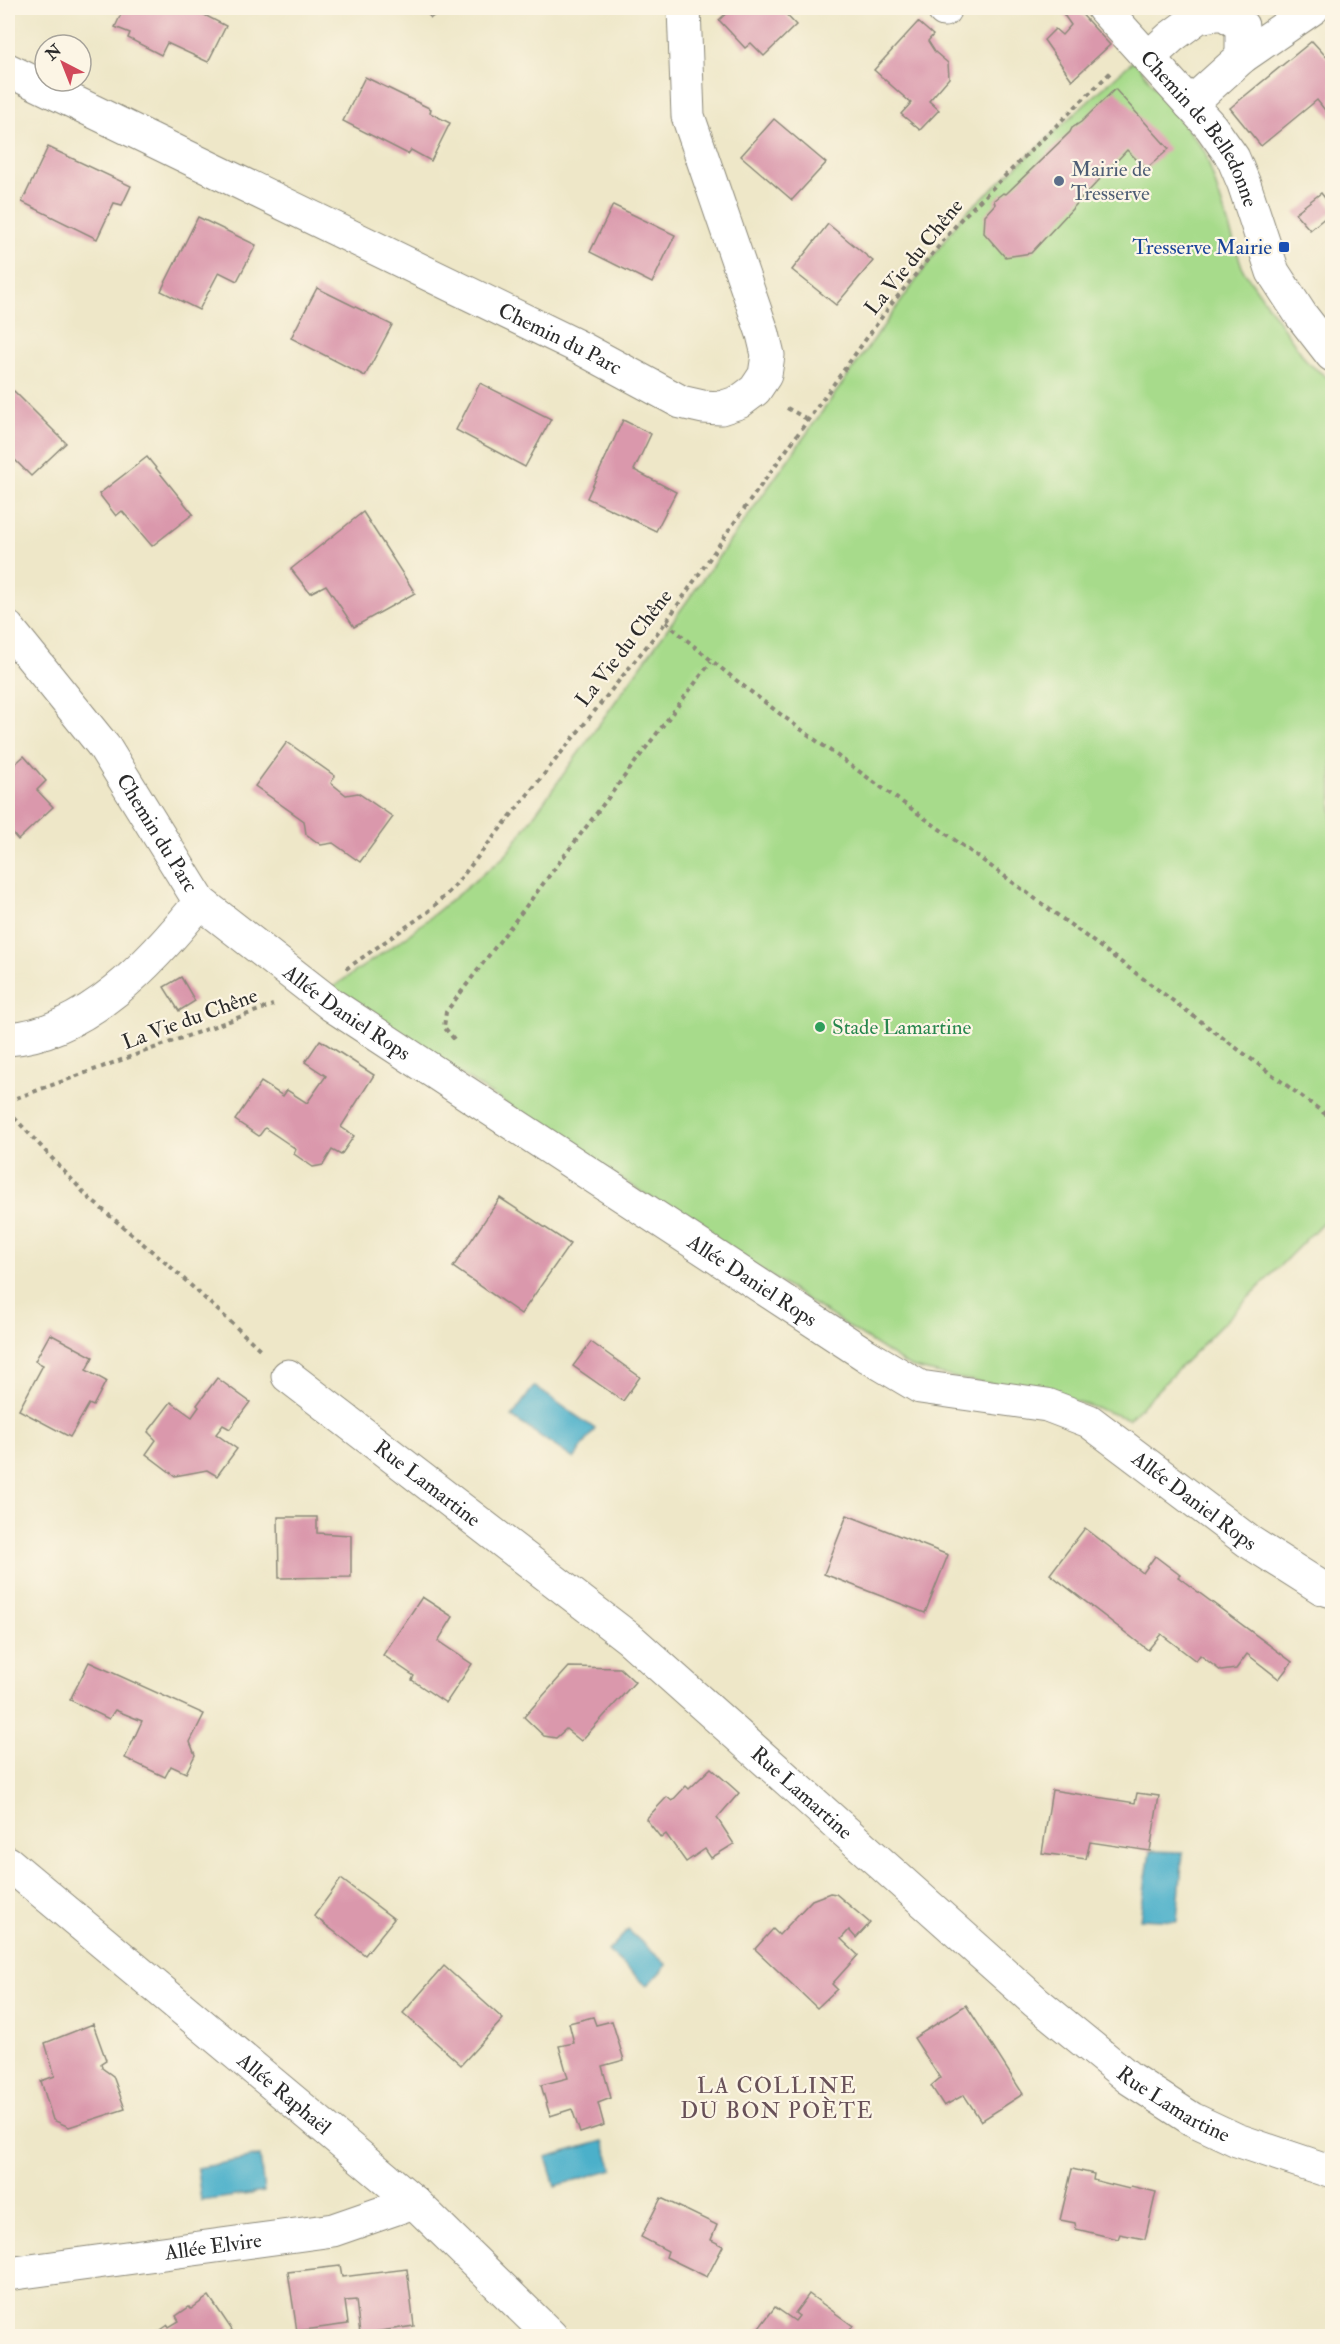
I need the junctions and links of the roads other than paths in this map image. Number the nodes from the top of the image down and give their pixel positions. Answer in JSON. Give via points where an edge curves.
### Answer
{"nodes":[{"id":1,"x":684,"y":8,"type":"edge"},
{"id":2,"x":1103,"y":8,"type":"edge"},
{"id":3,"x":1313,"y":8,"type":"edge"},
{"id":4,"x":1143,"y":51,"type":"junction"},
{"id":5,"x":1242,"y":57,"type":"junction"},
{"id":6,"x":8,"y":70,"type":"edge"},
{"id":7,"x":1190,"y":104,"type":"junction"},
{"id":8,"x":1332,"y":355,"type":"edge"},
{"id":9,"x":8,"y":628,"type":"edge"},
{"id":10,"x":200,"y":902,"type":"junction"},
{"id":11,"x":8,"y":1039,"type":"edge"},
{"id":12,"x":288,"y":1376,"type":"road end"},
{"id":13,"x":1332,"y":1591,"type":"edge"},
{"id":14,"x":8,"y":1863,"type":"edge"},
{"id":15,"x":1332,"y":2172,"type":"edge"},
{"id":16,"x":414,"y":2202,"type":"junction"},
{"id":17,"x":8,"y":2274,"type":"edge"},
{"id":18,"x":551,"y":2337,"type":"edge"}],
"edges":[{"from":1,"to":6,"type":"street","name":"Chemin du Parc","via":[[688,116],[768,355],[765,375],[755,390],[739,402],[721,408],[681,402],[581,348]]},
{"from":2,"to":4,"type":"street","name":"Chemin de Belledonne"},
{"from":3,"to":5,"type":"street"},
{"from":4,"to":5,"type":"street","via":[[1198,17],[1223,13],[1242,26]]},
{"from":4,"to":7,"type":"street","name":"Chemin de Belledonne"},
{"from":5,"to":7,"type":"street"},
{"from":7,"to":8,"type":"street","name":"Chemin de Belledonne","via":[[1233,158],[1272,272]]},
{"from":9,"to":10,"type":"street","name":"Chemin du Parc","via":[[105,748]]},
{"from":10,"to":11,"type":"street","name":"Chemin du Parc","via":[[136,972],[85,1014],[51,1030]]},
{"from":10,"to":13,"type":"street","name":"Allée Daniel Rops","via":[[351,1018],[866,1355],[920,1387],[1047,1405],[1089,1421],[1248,1541]]},
{"from":12,"to":15,"type":"street","name":"Rue Lamartine","via":[[630,1639],[1036,2002],[1129,2078],[1192,2119],[1237,2140]]},
{"from":14,"to":16,"type":"street","name":"Allée Raphaël"},
{"from":16,"to":17,"type":"street","name":"Allée Elvire","via":[[333,2230]]},
{"from":16,"to":18,"type":"street","name":"Allée Raphaël"}]}
